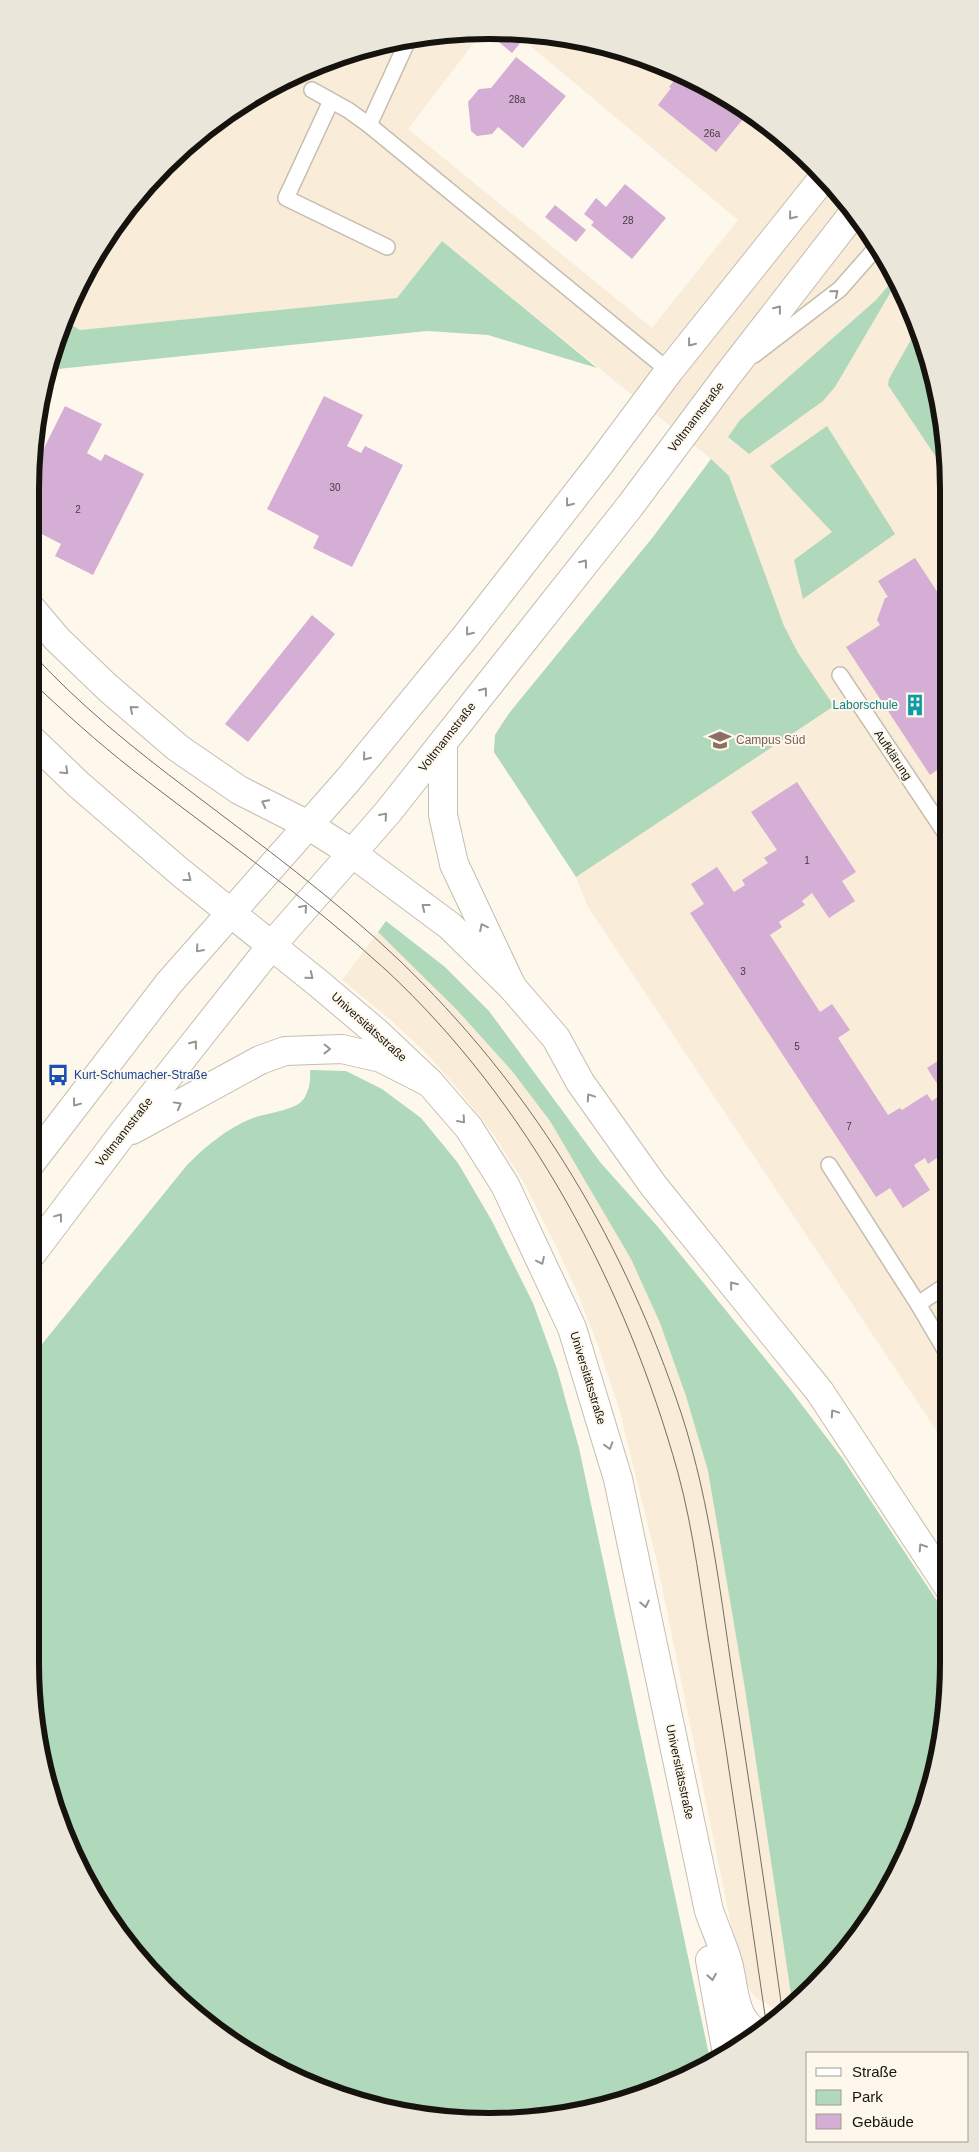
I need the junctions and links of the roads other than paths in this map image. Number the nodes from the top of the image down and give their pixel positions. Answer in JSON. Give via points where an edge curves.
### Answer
{"nodes":[{"id":1,"x":406,"y":46,"type":"edge"},
{"id":2,"x":312,"y":90,"type":"dead end"},
{"id":3,"x":330,"y":101,"type":"junction"},
{"id":4,"x":369,"y":125,"type":"junction"},
{"id":5,"x":819,"y":183,"type":"edge"},
{"id":6,"x":849,"y":218,"type":"edge"},
{"id":7,"x":387,"y":247,"type":"dead end"},
{"id":8,"x":872,"y":252,"type":"edge"},
{"id":9,"x":669,"y":371,"type":"junction"},
{"id":10,"x":727,"y":376,"type":"junction"},
{"id":11,"x":39,"y":618,"type":"edge"},
{"id":12,"x":840,"y":676,"type":"dead end"},
{"id":13,"x":443,"y":743,"type":"junction"},
{"id":14,"x":39,"y":747,"type":"edge"},
{"id":15,"x":308,"y":825,"type":"junction"},
{"id":16,"x":940,"y":825,"type":"edge"},
{"id":17,"x":352,"y":853,"type":"junction"},
{"id":18,"x":231,"y":912,"type":"junction"},
{"id":19,"x":272,"y":946,"type":"junction"},
{"id":20,"x":512,"y":987,"type":"junction"},
{"id":21,"x":430,"y":1083,"type":"junction"},
{"id":22,"x":120,"y":1137,"type":"junction"},
{"id":23,"x":39,"y":1152,"type":"edge"},
{"id":24,"x":829,"y":1165,"type":"dead end"},
{"id":25,"x":39,"y":1244,"type":"edge"},
{"id":26,"x":940,"y":1289,"type":"edge"},
{"id":27,"x":918,"y":1304,"type":"junction"},
{"id":28,"x":940,"y":1341,"type":"edge"},
{"id":29,"x":940,"y":1574,"type":"edge"},
{"id":30,"x":709,"y":1911,"type":"junction"},
{"id":31,"x":752,"y":2028,"type":"edge"},
{"id":32,"x":726,"y":2046,"type":"edge"}],
"edges":[{"from":1,"to":4,"type":"lane"},
{"from":2,"to":3,"type":"lane"},
{"from":3,"to":4,"type":"lane"},
{"from":3,"to":7,"type":"lane","via":[[286,198]]},
{"from":4,"to":9,"type":"lane"},
{"from":5,"to":9,"type":"street","one_way":true},
{"from":10,"to":6,"type":"street","name":"Voltmannstraße","one_way":true},
{"from":10,"to":8,"type":"lane","one_way":true,"via":[[840,289]]},
{"from":9,"to":15,"type":"street","one_way":true,"via":[[466,636]]},
{"from":13,"to":10,"type":"street","name":"Voltmannstraße","one_way":true,"via":[[630,506]]},
{"from":15,"to":11,"type":"street","one_way":true,"via":[[239,790],[178,748],[102,682]]},
{"from":12,"to":16,"type":"lane","name":"Aufklärung"},
{"from":17,"to":13,"type":"street","name":"Voltmannstraße","one_way":true},
{"from":20,"to":13,"type":"street","one_way":true,"via":[[454,864],[443,815]]},
{"from":14,"to":18,"type":"street","one_way":true,"via":[[180,872]]},
{"from":15,"to":17,"type":"street"},
{"from":15,"to":18,"type":"street"},
{"from":19,"to":17,"type":"street","name":"Voltmannstraße","one_way":true},
{"from":20,"to":17,"type":"street","one_way":true,"via":[[450,926]]},
{"from":18,"to":19,"type":"street"},
{"from":18,"to":23,"type":"street","one_way":true,"via":[[169,984]]},
{"from":19,"to":21,"type":"street","name":"Universitätsstraße","one_way":true,"via":[[376,1032]]},
{"from":22,"to":19,"type":"street","name":"Voltmannstraße","one_way":true},
{"from":29,"to":20,"type":"street","one_way":true,"via":[[820,1392],[653,1185],[580,1082],[556,1038]]},
{"from":22,"to":21,"type":"street","one_way":true,"via":[[260,1060],[285,1051],[342,1049],[381,1058]]},
{"from":21,"to":30,"type":"street","name":"Universitätsstraße","one_way":true,"via":[[469,1128],[505,1185],[572,1328],[618,1478]]},
{"from":25,"to":22,"type":"street","name":"Voltmannstraße","one_way":true},
{"from":24,"to":27,"type":"lane"},
{"from":26,"to":27,"type":"lane"},
{"from":27,"to":28,"type":"lane"},
{"from":30,"to":31,"type":"street","name":"Universitätsstraße","via":[[728,1963],[737,2005]]},
{"from":30,"to":32,"type":"street","name":"Universitätsstraße","one_way":true,"via":[[710,1965]]}]}
